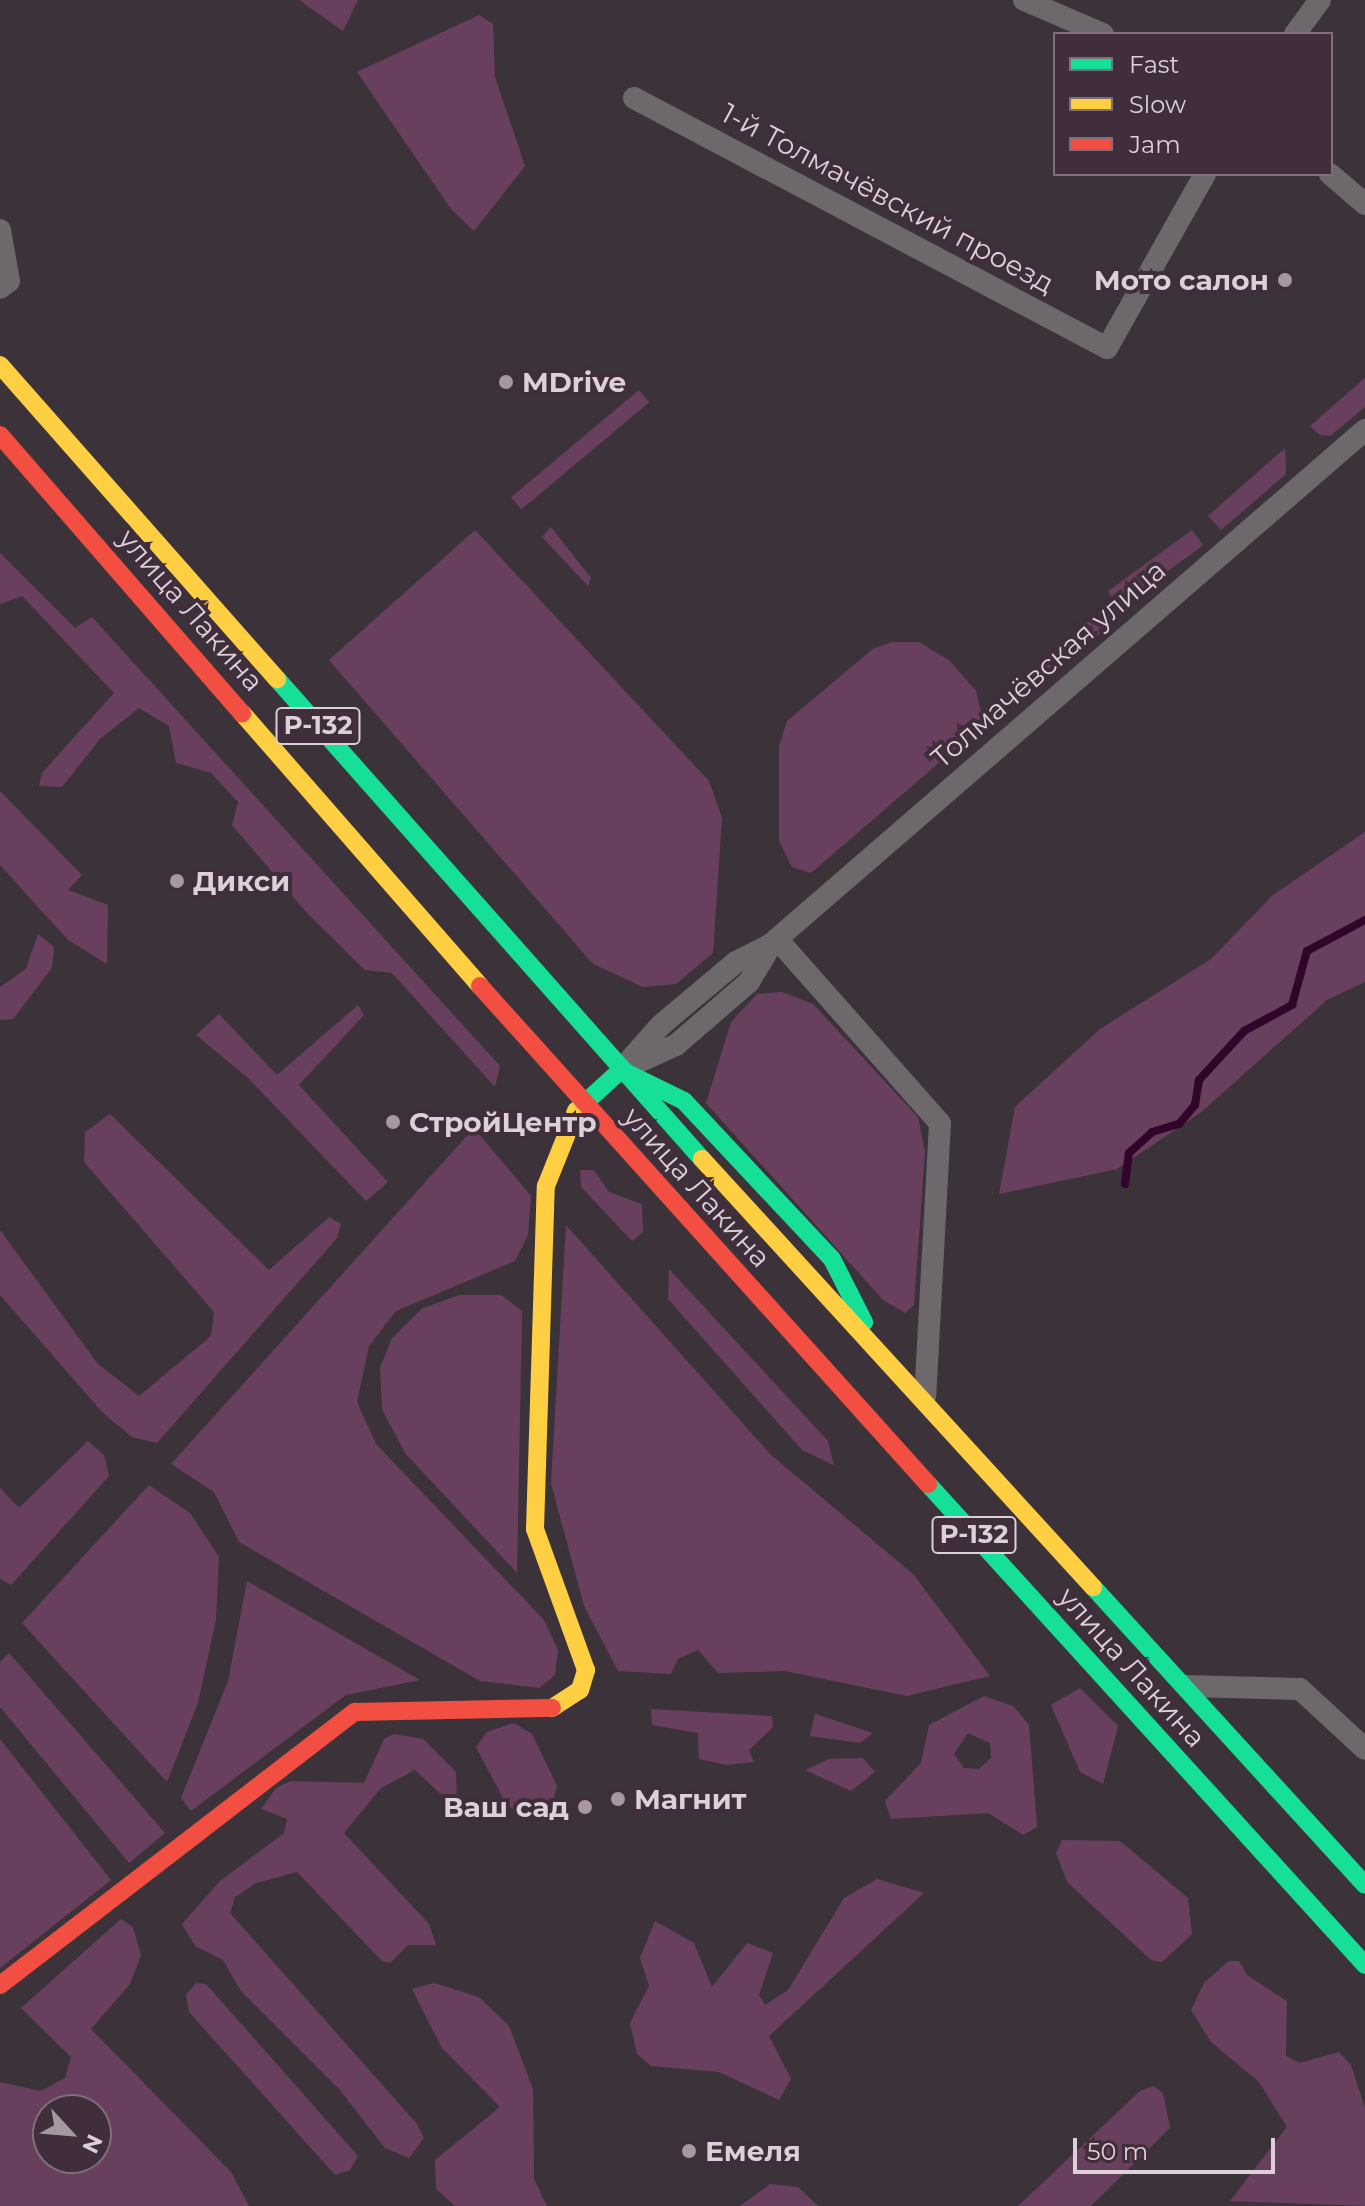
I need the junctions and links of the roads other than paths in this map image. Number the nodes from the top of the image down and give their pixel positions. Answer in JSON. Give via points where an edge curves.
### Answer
{"nodes":[{"id":1,"x":1024,"y":0,"type":"edge"},
{"id":2,"x":1320,"y":0,"type":"edge"},
{"id":3,"x":1098,"y":32,"type":"edge"},
{"id":4,"x":1296,"y":32,"type":"edge"},
{"id":5,"x":634,"y":98,"type":"dead end"},
{"id":6,"x":1204,"y":176,"type":"edge"},
{"id":7,"x":1332,"y":176,"type":"edge"},
{"id":8,"x":1365,"y":204,"type":"edge"},
{"id":9,"x":0,"y":230,"type":"edge"},
{"id":10,"x":0,"y":288,"type":"edge"},
{"id":11,"x":0,"y":365,"type":"edge"},
{"id":12,"x":1365,"y":430,"type":"edge"},
{"id":13,"x":0,"y":435,"type":"edge"},
{"id":14,"x":774,"y":941,"type":"junction"},
{"id":15,"x":621,"y":1070,"type":"junction"},
{"id":16,"x":584,"y":1105,"type":"junction"},
{"id":17,"x":925,"y":1396,"type":"junction"},
{"id":18,"x":1186,"y":1686,"type":"junction"},
{"id":19,"x":1365,"y":1749,"type":"edge"},
{"id":20,"x":1365,"y":1885,"type":"edge"},
{"id":21,"x":1365,"y":1965,"type":"edge"},
{"id":22,"x":0,"y":1985,"type":"edge"}],
"edges":[{"from":1,"to":3,"type":"street"},
{"from":2,"to":4,"type":"street"},
{"from":5,"to":6,"type":"street","name":"1-й Толмачёвский проезд","via":[[1107,348]]},
{"from":7,"to":8,"type":"street"},
{"from":9,"to":10,"type":"street","via":[[9,281]]},
{"from":11,"to":15,"type":"main road","name":"улица Лакина","number":"Р-132"},
{"from":12,"to":14,"type":"street","name":"Толмачёвская улица"},
{"from":13,"to":16,"type":"main road","name":"улица Лакина","number":"Р-132"},
{"from":14,"to":15,"type":"street","name":"Толмачёвская улица","via":[[725,971]]},
{"from":14,"to":17,"type":"street","via":[[940,1123]]},
{"from":15,"to":16,"type":"main road"},
{"from":15,"to":17,"type":"main road","name":"улица Лакина","number":"Р-132"},
{"from":16,"to":21,"type":"main road","name":"улица Лакина","number":"Р-132"},
{"from":16,"to":22,"type":"main road","via":[[553,1149],[546,1186],[535,1529],[586,1670],[580,1690],[566,1706],[545,1712],[439,1705],[355,1712]]},
{"from":17,"to":18,"type":"main road","name":"улица Лакина","number":"Р-132"},
{"from":18,"to":19,"type":"street","via":[[1300,1689]]},
{"from":18,"to":20,"type":"main road","name":"улица Лакина","number":"Р-132"}]}
